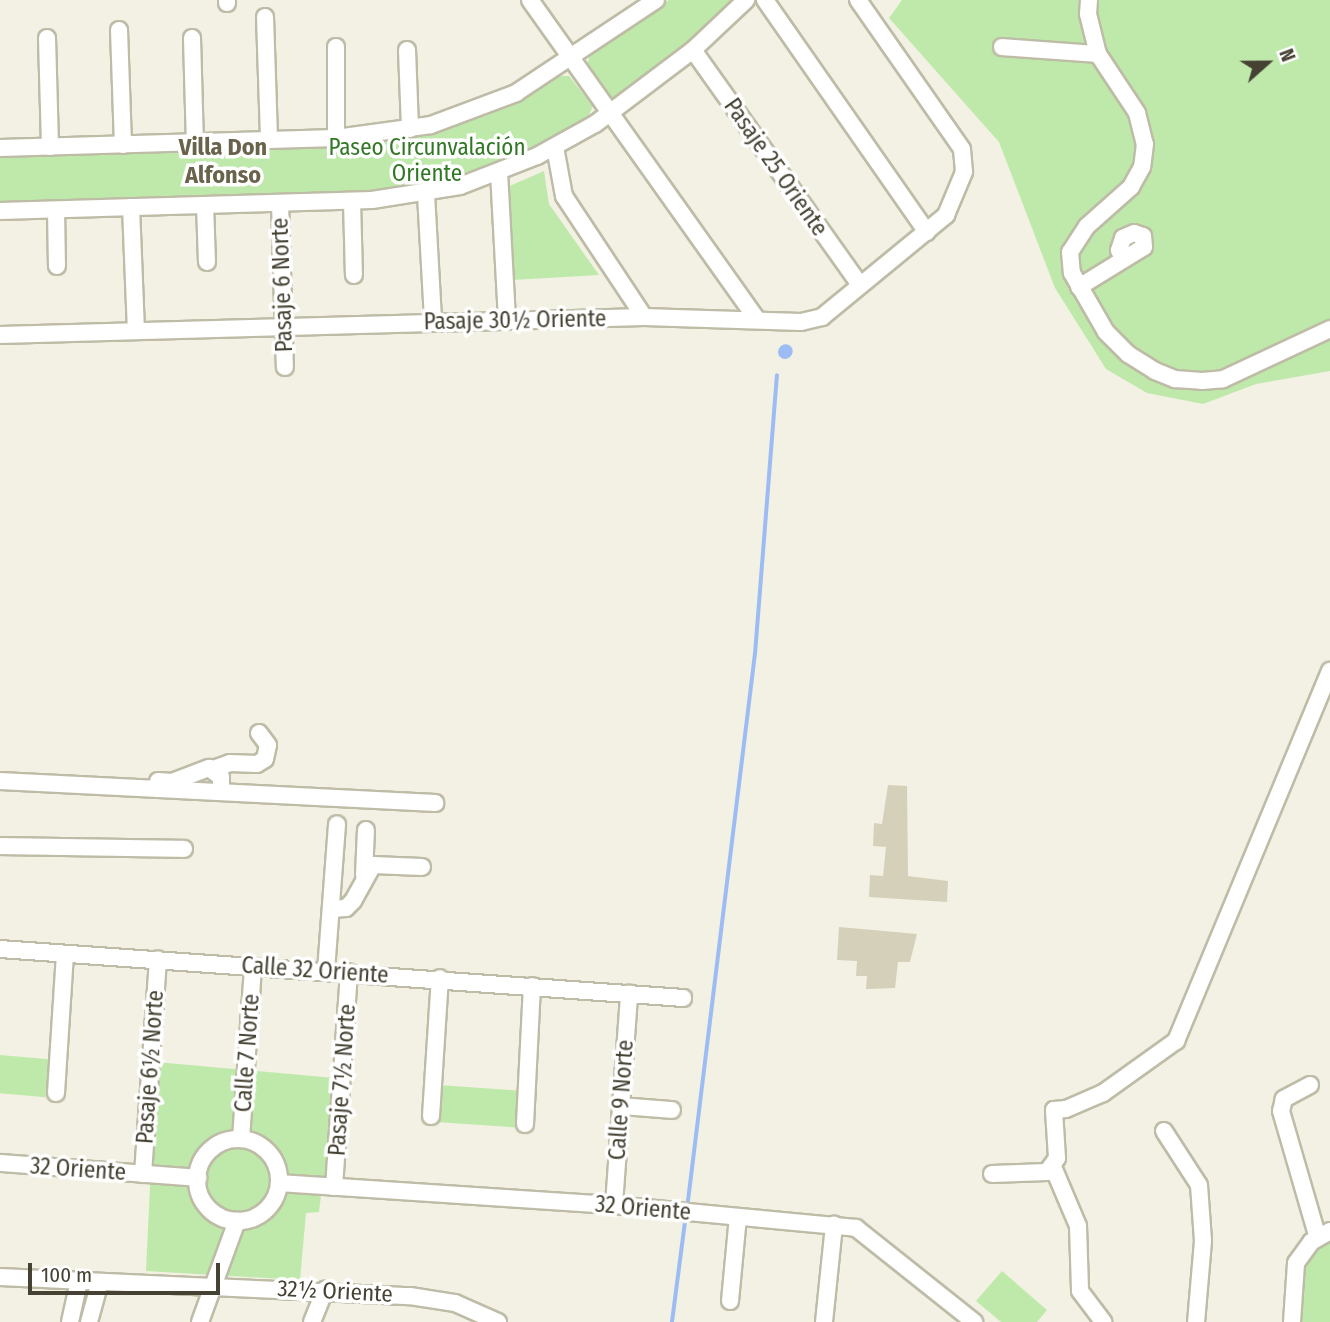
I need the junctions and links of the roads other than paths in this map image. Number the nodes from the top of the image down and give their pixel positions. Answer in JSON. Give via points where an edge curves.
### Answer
{"nodes":[{"id":1,"x":530,"y":0,"type":"edge"},
{"id":2,"x":656,"y":0,"type":"edge"},
{"id":3,"x":746,"y":0,"type":"edge"},
{"id":4,"x":765,"y":0,"type":"edge"},
{"id":5,"x":1089,"y":0,"type":"edge"},
{"id":6,"x":863,"y":2,"type":"edge"},
{"id":7,"x":265,"y":17,"type":"dead end"},
{"id":8,"x":119,"y":30,"type":"dead end"},
{"id":9,"x":47,"y":38,"type":"dead end"},
{"id":10,"x":192,"y":38,"type":"dead end"},
{"id":11,"x":335,"y":47,"type":"dead end"},
{"id":12,"x":1002,"y":47,"type":"dead end"},
{"id":13,"x":407,"y":50,"type":"dead end"},
{"id":14,"x":693,"y":50,"type":"junction"},
{"id":15,"x":1098,"y":54,"type":"junction"},
{"id":16,"x":570,"y":59,"type":"junction"},
{"id":17,"x":610,"y":114,"type":"junction"},
{"id":18,"x":410,"y":129,"type":"junction"},
{"id":19,"x":337,"y":138,"type":"junction"},
{"id":20,"x":269,"y":141,"type":"junction"},
{"id":21,"x":195,"y":143,"type":"junction"},
{"id":22,"x":123,"y":145,"type":"junction"},
{"id":23,"x":50,"y":147,"type":"junction"},
{"id":24,"x":555,"y":147,"type":"junction"},
{"id":25,"x":0,"y":148,"type":"edge"},
{"id":26,"x":499,"y":172,"type":"junction"},
{"id":27,"x":426,"y":194,"type":"junction"},
{"id":28,"x":352,"y":201,"type":"junction"},
{"id":29,"x":280,"y":203,"type":"junction"},
{"id":30,"x":205,"y":205,"type":"junction"},
{"id":31,"x":131,"y":207,"type":"junction"},
{"id":32,"x":56,"y":209,"type":"junction"},
{"id":33,"x":0,"y":211,"type":"edge"},
{"id":34,"x":927,"y":232,"type":"junction"},
{"id":35,"x":1123,"y":259,"type":"dead end"},
{"id":36,"x":207,"y":262,"type":"dead end"},
{"id":37,"x":57,"y":266,"type":"dead end"},
{"id":38,"x":354,"y":275,"type":"dead end"},
{"id":39,"x":859,"y":284,"type":"junction"},
{"id":40,"x":1079,"y":287,"type":"junction"},
{"id":41,"x":644,"y":317,"type":"junction"},
{"id":42,"x":757,"y":319,"type":"junction"},
{"id":43,"x":508,"y":320,"type":"junction"},
{"id":44,"x":433,"y":321,"type":"junction"},
{"id":45,"x":285,"y":326,"type":"junction"},
{"id":46,"x":1330,"y":329,"type":"edge"},
{"id":47,"x":136,"y":331,"type":"junction"},
{"id":48,"x":0,"y":335,"type":"edge"},
{"id":49,"x":285,"y":367,"type":"dead end"},
{"id":50,"x":1330,"y":671,"type":"edge"},
{"id":51,"x":259,"y":733,"type":"dead end"},
{"id":52,"x":213,"y":769,"type":"junction"},
{"id":53,"x":0,"y":781,"type":"edge"},
{"id":54,"x":38,"y":783,"type":"junction"},
{"id":55,"x":221,"y":792,"type":"junction"},
{"id":56,"x":435,"y":803,"type":"dead end"},
{"id":57,"x":337,"y":824,"type":"dead end"},
{"id":58,"x":366,"y":830,"type":"dead end"},
{"id":59,"x":0,"y":846,"type":"edge"},
{"id":60,"x":184,"y":849,"type":"dead end"},
{"id":61,"x":422,"y":867,"type":"dead end"},
{"id":62,"x":364,"y":875,"type":"junction"},
{"id":63,"x":331,"y":909,"type":"junction"},
{"id":64,"x":0,"y":949,"type":"edge"},
{"id":65,"x":65,"y":954,"type":"junction"},
{"id":66,"x":158,"y":960,"type":"junction"},
{"id":67,"x":253,"y":966,"type":"junction"},
{"id":68,"x":326,"y":971,"type":"junction"},
{"id":69,"x":349,"y":973,"type":"junction"},
{"id":70,"x":440,"y":978,"type":"junction"},
{"id":71,"x":532,"y":986,"type":"junction"},
{"id":72,"x":629,"y":994,"type":"junction"},
{"id":73,"x":683,"y":998,"type":"dead end"},
{"id":74,"x":1310,"y":1085,"type":"dead end"},
{"id":75,"x":56,"y":1093,"type":"dead end"},
{"id":76,"x":621,"y":1106,"type":"junction"},
{"id":77,"x":672,"y":1110,"type":"dead end"},
{"id":78,"x":431,"y":1116,"type":"dead end"},
{"id":79,"x":525,"y":1124,"type":"dead end"},
{"id":80,"x":1164,"y":1131,"type":"dead end"},
{"id":81,"x":241,"y":1139,"type":"junction"},
{"id":82,"x":0,"y":1163,"type":"edge"},
{"id":83,"x":1053,"y":1167,"type":"junction"},
{"id":84,"x":142,"y":1174,"type":"junction"},
{"id":85,"x":992,"y":1174,"type":"dead end"},
{"id":86,"x":198,"y":1178,"type":"junction"},
{"id":87,"x":279,"y":1183,"type":"junction"},
{"id":88,"x":334,"y":1187,"type":"junction"},
{"id":89,"x":614,"y":1205,"type":"junction"},
{"id":90,"x":738,"y":1217,"type":"junction"},
{"id":91,"x":237,"y":1221,"type":"junction"},
{"id":92,"x":834,"y":1225,"type":"junction"},
{"id":93,"x":1324,"y":1234,"type":"edge"},
{"id":94,"x":0,"y":1277,"type":"edge"},
{"id":95,"x":79,"y":1281,"type":"junction"},
{"id":96,"x":100,"y":1282,"type":"junction"},
{"id":97,"x":213,"y":1287,"type":"junction"},
{"id":98,"x":325,"y":1290,"type":"junction"},
{"id":99,"x":730,"y":1301,"type":"dead end"},
{"id":100,"x":70,"y":1322,"type":"edge"},
{"id":101,"x":89,"y":1322,"type":"edge"},
{"id":102,"x":200,"y":1322,"type":"edge"},
{"id":103,"x":312,"y":1322,"type":"edge"},
{"id":104,"x":498,"y":1322,"type":"edge"},
{"id":105,"x":824,"y":1322,"type":"edge"},
{"id":106,"x":974,"y":1322,"type":"edge"},
{"id":107,"x":1103,"y":1322,"type":"edge"},
{"id":108,"x":1196,"y":1322,"type":"edge"},
{"id":109,"x":1292,"y":1322,"type":"edge"}],
"edges":[{"from":1,"to":16,"type":"street"},
{"from":2,"to":16,"type":"street"},
{"from":3,"to":14,"type":"street"},
{"from":4,"to":34,"type":"street"},
{"from":5,"to":15,"type":"street"},
{"from":6,"to":34,"type":"street","name":"Pasaje 30½ Oriente","via":[[962,149],[964,172],[956,200]]},
{"from":7,"to":20,"type":"street"},
{"from":8,"to":22,"type":"street"},
{"from":9,"to":23,"type":"street"},
{"from":10,"to":21,"type":"street"},
{"from":11,"to":19,"type":"street"},
{"from":12,"to":15,"type":"street"},
{"from":13,"to":18,"type":"street"},
{"from":14,"to":17,"type":"street"},
{"from":14,"to":39,"type":"street","name":"Pasaje 25 Oriente"},
{"from":15,"to":40,"type":"street","via":[[1137,113],[1145,144],[1142,167],[1131,187],[1087,226],[1073,245],[1072,274]]},
{"from":16,"to":17,"type":"street"},
{"from":16,"to":18,"type":"street","via":[[501,100]]},
{"from":17,"to":24,"type":"street"},
{"from":17,"to":42,"type":"street"},
{"from":18,"to":19,"type":"street"},
{"from":19,"to":20,"type":"street"},
{"from":20,"to":21,"type":"street"},
{"from":21,"to":22,"type":"street"},
{"from":22,"to":23,"type":"street"},
{"from":23,"to":25,"type":"street"},
{"from":24,"to":26,"type":"street"},
{"from":24,"to":41,"type":"street","via":[[564,196]]},
{"from":26,"to":27,"type":"street"},
{"from":26,"to":43,"type":"street"},
{"from":27,"to":28,"type":"street"},
{"from":27,"to":44,"type":"street"},
{"from":28,"to":29,"type":"street"},
{"from":28,"to":38,"type":"street"},
{"from":29,"to":30,"type":"street"},
{"from":29,"to":45,"type":"street","name":"Pasaje 6 Norte"},
{"from":30,"to":31,"type":"street"},
{"from":30,"to":36,"type":"street"},
{"from":31,"to":32,"type":"street"},
{"from":31,"to":47,"type":"street"},
{"from":32,"to":33,"type":"street"},
{"from":32,"to":37,"type":"street"},
{"from":34,"to":39,"type":"street","name":"Pasaje 30½ Oriente"},
{"from":35,"to":40,"type":"street"},
{"from":39,"to":42,"type":"street","name":"Pasaje 30½ Oriente","via":[[811,321]]},
{"from":40,"to":46,"type":"street","via":[[1106,332],[1128,354],[1175,379],[1223,379]]},
{"from":41,"to":42,"type":"street","name":"Pasaje 30½ Oriente"},
{"from":41,"to":43,"type":"street","name":"Pasaje 30½ Oriente"},
{"from":43,"to":44,"type":"street","name":"Pasaje 30½ Oriente"},
{"from":44,"to":45,"type":"street","name":"Pasaje 30½ Oriente"},
{"from":45,"to":47,"type":"street","name":"Pasaje 30½ Oriente"},
{"from":45,"to":49,"type":"street","name":"Pasaje 6 Norte"},
{"from":47,"to":48,"type":"street","name":"Pasaje 30½ Oriente"},
{"from":50,"to":83,"type":"street","via":[[1176,1041],[1103,1093],[1066,1110],[1054,1110],[1058,1141]]},
{"from":51,"to":52,"type":"street","via":[[268,745],[265,759]]},
{"from":52,"to":54,"type":"street","via":[[192,771],[172,782],[49,775]]},
{"from":52,"to":55,"type":"street","via":[[221,777]]},
{"from":53,"to":54,"type":"street"},
{"from":54,"to":55,"type":"street"},
{"from":55,"to":56,"type":"street"},
{"from":57,"to":63,"type":"street"},
{"from":58,"to":62,"type":"street"},
{"from":59,"to":60,"type":"street"},
{"from":61,"to":62,"type":"street","via":[[373,865]]},
{"from":62,"to":63,"type":"street","via":[[354,901],[346,908]]},
{"from":63,"to":68,"type":"street"},
{"from":64,"to":65,"type":"street","name":"Calle 32 Oriente"},
{"from":65,"to":66,"type":"street","name":"Calle 32 Oriente"},
{"from":65,"to":75,"type":"street"},
{"from":66,"to":67,"type":"street","name":"Calle 32 Oriente"},
{"from":66,"to":84,"type":"street","name":"Pasaje 6½ Norte"},
{"from":67,"to":68,"type":"street","name":"Calle 32 Oriente"},
{"from":67,"to":81,"type":"street","name":"Calle 7 Norte"},
{"from":68,"to":69,"type":"street","name":"Calle 32 Oriente"},
{"from":69,"to":70,"type":"street","name":"Calle 32 Oriente"},
{"from":69,"to":88,"type":"street","name":"Pasaje 7½ Norte"},
{"from":70,"to":71,"type":"street","name":"Calle 32 Oriente"},
{"from":70,"to":78,"type":"street"},
{"from":71,"to":72,"type":"street","name":"Calle 32 Oriente"},
{"from":71,"to":79,"type":"street"},
{"from":72,"to":73,"type":"street","name":"Calle 32 Oriente"},
{"from":72,"to":76,"type":"street","name":"Calle 9 Norte"},
{"from":74,"to":93,"type":"street","via":[[1284,1099],[1281,1111]]},
{"from":76,"to":77,"type":"street"},
{"from":76,"to":89,"type":"street","name":"Calle 9 Norte"},
{"from":80,"to":108,"type":"street","via":[[1199,1185],[1203,1241]]},
{"from":81,"to":86,"type":"street","via":[[223,1142],[208,1153]]},
{"from":81,"to":87,"type":"street","via":[[269,1153]]},
{"from":82,"to":84,"type":"street","name":"32 Oriente"},
{"from":83,"to":85,"type":"street","via":[[1047,1172]]},
{"from":83,"to":107,"type":"street","via":[[1078,1226],[1080,1291]]},
{"from":84,"to":86,"type":"street","name":"32 Oriente"},
{"from":86,"to":91,"type":"street","via":[[205,1204],[219,1216]]},
{"from":87,"to":88,"type":"street","name":"32 Oriente"},
{"from":87,"to":91,"type":"street","via":[[266,1210]]},
{"from":88,"to":89,"type":"street","name":"32 Oriente"},
{"from":89,"to":90,"type":"street","name":"32 Oriente"},
{"from":90,"to":92,"type":"street","name":"32 Oriente"},
{"from":90,"to":99,"type":"street"},
{"from":91,"to":97,"type":"street"},
{"from":92,"to":105,"type":"street"},
{"from":92,"to":106,"type":"street","name":"32 Oriente","via":[[868,1233]]},
{"from":93,"to":109,"type":"street","via":[[1296,1263]]},
{"from":94,"to":95,"type":"street","name":"32½ Oriente"},
{"from":95,"to":96,"type":"street","name":"32½ Oriente"},
{"from":95,"to":100,"type":"street"},
{"from":96,"to":97,"type":"street","name":"32½ Oriente"},
{"from":96,"to":101,"type":"street"},
{"from":97,"to":98,"type":"street","name":"32½ Oriente"},
{"from":97,"to":102,"type":"street"},
{"from":98,"to":103,"type":"street"},
{"from":98,"to":104,"type":"street","name":"32½ Oriente","via":[[440,1300]]}]}
